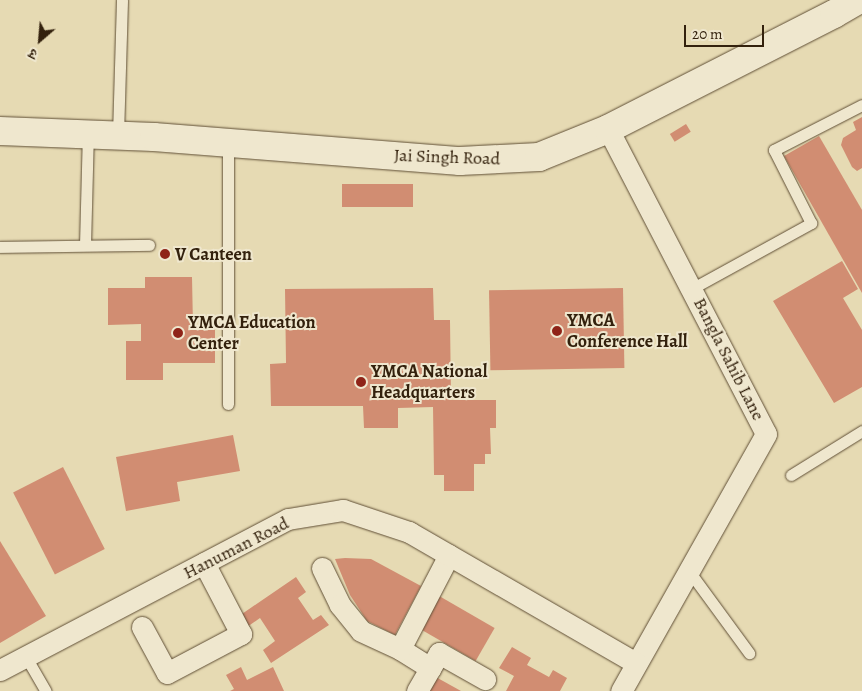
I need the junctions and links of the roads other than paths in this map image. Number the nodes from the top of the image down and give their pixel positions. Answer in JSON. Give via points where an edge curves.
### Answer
{"nodes":[{"id":1,"x":122,"y":0,"type":"edge"},
{"id":2,"x":858,"y":0,"type":"edge"},
{"id":3,"x":862,"y":105,"type":"edge"},
{"id":4,"x":608,"y":129,"type":"junction"},
{"id":5,"x":0,"y":131,"type":"edge"},
{"id":6,"x":88,"y":132,"type":"junction"},
{"id":7,"x":118,"y":135,"type":"junction"},
{"id":8,"x":228,"y":142,"type":"junction"},
{"id":9,"x":85,"y":245,"type":"junction"},
{"id":10,"x":149,"y":245,"type":"dead end"},
{"id":11,"x":0,"y":247,"type":"edge"},
{"id":12,"x":692,"y":288,"type":"junction"},
{"id":13,"x":228,"y":404,"type":"dead end"},
{"id":14,"x":862,"y":431,"type":"edge"},
{"id":15,"x":791,"y":475,"type":"dead end"},
{"id":16,"x":450,"y":555,"type":"junction"},
{"id":17,"x":204,"y":564,"type":"junction"},
{"id":18,"x":322,"y":568,"type":"dead end"},
{"id":19,"x":689,"y":571,"type":"junction"},
{"id":20,"x":142,"y":627,"type":"dead end"},
{"id":21,"x":400,"y":649,"type":"junction"},
{"id":22,"x":749,"y":654,"type":"dead end"},
{"id":23,"x":26,"y":657,"type":"junction"},
{"id":24,"x":636,"y":663,"type":"junction"},
{"id":25,"x":431,"y":668,"type":"junction"},
{"id":26,"x":0,"y":670,"type":"edge"},
{"id":27,"x":485,"y":680,"type":"dead end"},
{"id":28,"x":46,"y":691,"type":"edge"},
{"id":29,"x":417,"y":691,"type":"edge"},
{"id":30,"x":621,"y":691,"type":"edge"}],
"edges":[{"from":1,"to":7,"type":"lane"},
{"from":2,"to":4,"type":"street","name":"Jai Singh Road"},
{"from":3,"to":12,"type":"lane","via":[[774,150],[811,223]]},
{"from":4,"to":8,"type":"street","name":"Jai Singh Road","via":[[539,157],[460,161]]},
{"from":4,"to":12,"type":"street","name":"Bangla Sahib Lane"},
{"from":5,"to":6,"type":"street","name":"Jai Singh Road"},
{"from":6,"to":7,"type":"street","name":"Jai Singh Road"},
{"from":6,"to":9,"type":"lane"},
{"from":7,"to":8,"type":"street","name":"Jai Singh Road"},
{"from":8,"to":13,"type":"lane"},
{"from":9,"to":10,"type":"lane"},
{"from":9,"to":11,"type":"lane"},
{"from":12,"to":19,"type":"street","name":"Bangla Sahib Lane","via":[[766,434]]},
{"from":14,"to":15,"type":"lane"},
{"from":16,"to":17,"type":"street","name":"Hanuman Road","via":[[409,532],[343,510],[288,519]]},
{"from":16,"to":21,"type":"street"},
{"from":16,"to":24,"type":"street","name":"Hanuman Road"},
{"from":17,"to":20,"type":"street","via":[[241,634],[167,673]]},
{"from":17,"to":23,"type":"street","name":"Hanuman Road"},
{"from":18,"to":21,"type":"street","via":[[340,605],[361,631]]},
{"from":19,"to":22,"type":"lane"},
{"from":19,"to":24,"type":"street","name":"Bangla Sahib Lane"},
{"from":21,"to":25,"type":"street"},
{"from":23,"to":26,"type":"street","name":"Hanuman Road"},
{"from":23,"to":28,"type":"lane"},
{"from":24,"to":30,"type":"street","name":"Bangla Sahib Lane"},
{"from":25,"to":27,"type":"street","via":[[439,653]]},
{"from":25,"to":29,"type":"street"}]}
